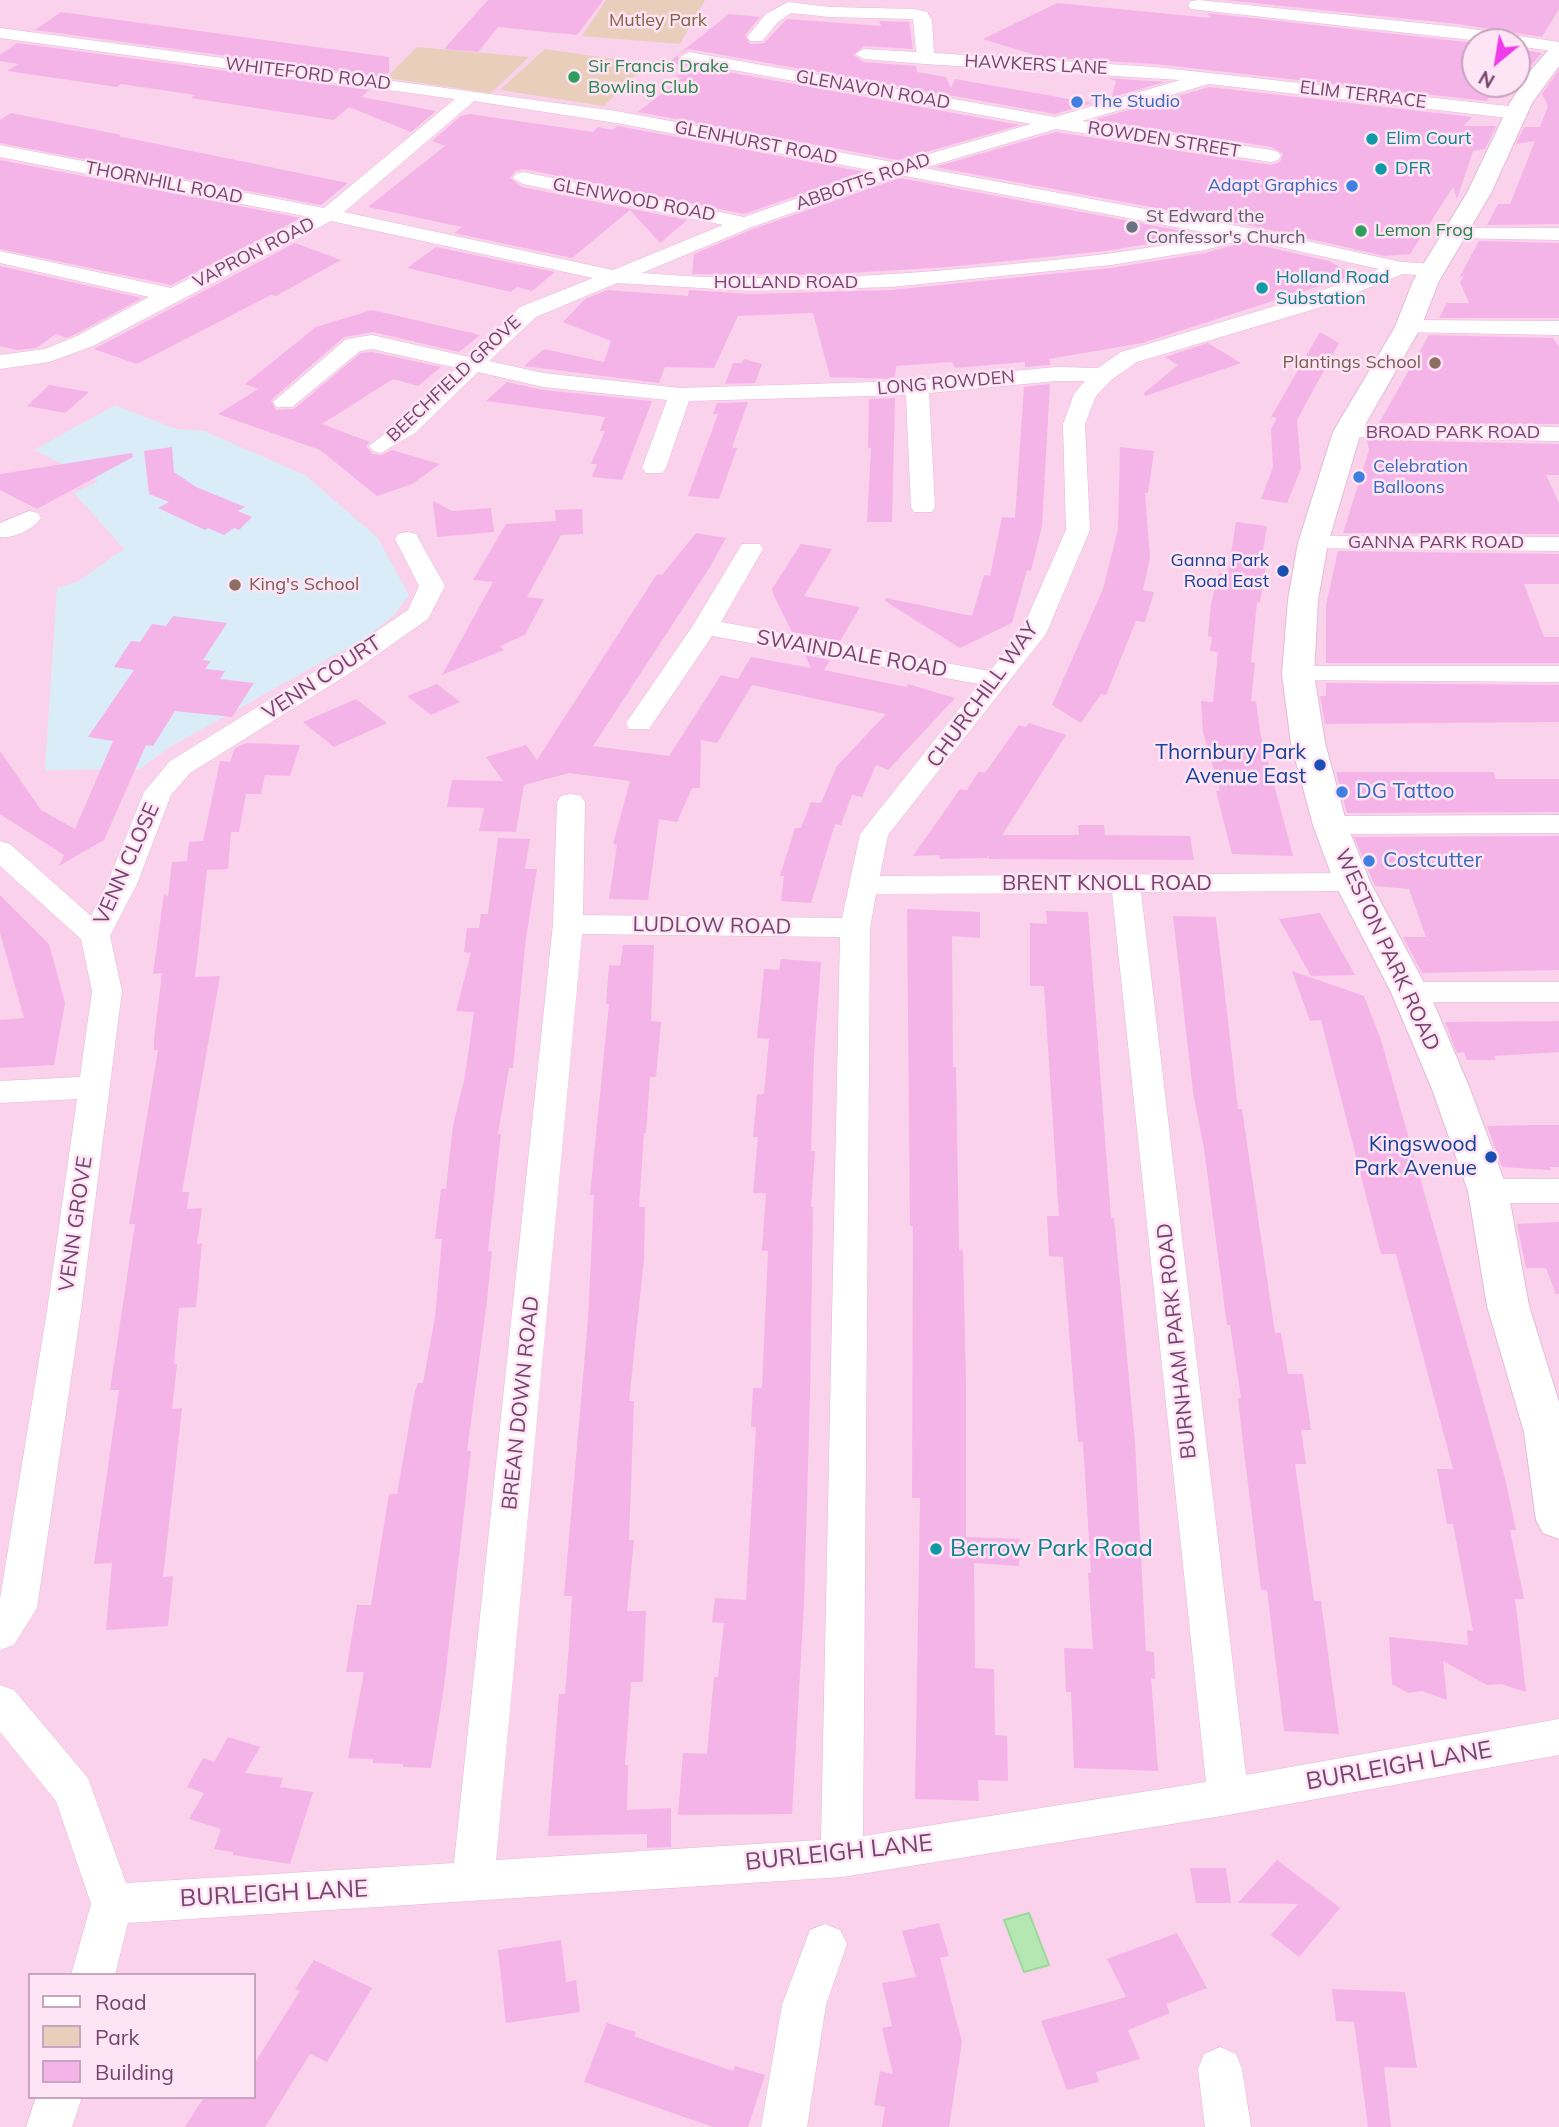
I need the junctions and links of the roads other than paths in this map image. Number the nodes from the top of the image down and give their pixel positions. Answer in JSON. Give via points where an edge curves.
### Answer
{"nodes":[{"id":1,"x":1197,"y":5,"type":"dead end"},
{"id":2,"x":0,"y":33,"type":"edge"},
{"id":3,"x":756,"y":37,"type":"dead end"},
{"id":4,"x":1559,"y":49,"type":"edge"},
{"id":5,"x":864,"y":54,"type":"dead end"},
{"id":6,"x":689,"y":57,"type":"dead end"},
{"id":7,"x":925,"y":59,"type":"junction"},
{"id":8,"x":1208,"y":78,"type":"junction"},
{"id":9,"x":470,"y":95,"type":"junction"},
{"id":10,"x":1517,"y":113,"type":"junction"},
{"id":11,"x":616,"y":117,"type":"joint"},
{"id":12,"x":1056,"y":123,"type":"junction"},
{"id":13,"x":0,"y":151,"type":"edge"},
{"id":14,"x":1271,"y":156,"type":"dead end"},
{"id":15,"x":896,"y":170,"type":"junction"},
{"id":16,"x":523,"y":178,"type":"dead end"},
{"id":17,"x":328,"y":215,"type":"junction"},
{"id":18,"x":745,"y":223,"type":"junction"},
{"id":19,"x":1248,"y":234,"type":"junction"},
{"id":20,"x":1455,"y":234,"type":"junction"},
{"id":21,"x":1559,"y":234,"type":"edge"},
{"id":22,"x":0,"y":257,"type":"edge"},
{"id":23,"x":1401,"y":268,"type":"junction"},
{"id":24,"x":1433,"y":270,"type":"junction"},
{"id":25,"x":612,"y":276,"type":"junction"},
{"id":26,"x":171,"y":294,"type":"junction"},
{"id":27,"x":528,"y":312,"type":"joint"},
{"id":28,"x":1408,"y":327,"type":"junction"},
{"id":29,"x":1559,"y":328,"type":"edge"},
{"id":30,"x":0,"y":362,"type":"edge"},
{"id":31,"x":473,"y":366,"type":"junction"},
{"id":32,"x":1103,"y":375,"type":"junction"},
{"id":33,"x":917,"y":387,"type":"junction"},
{"id":34,"x":680,"y":395,"type":"junction"},
{"id":35,"x":284,"y":401,"type":"dead end"},
{"id":36,"x":1347,"y":432,"type":"junction"},
{"id":37,"x":1559,"y":433,"type":"edge"},
{"id":38,"x":380,"y":446,"type":"dead end"},
{"id":39,"x":654,"y":467,"type":"dead end"},
{"id":40,"x":923,"y":507,"type":"dead end"},
{"id":41,"x":29,"y":519,"type":"dead end"},
{"id":42,"x":1,"y":531,"type":"edge"},
{"id":43,"x":407,"y":540,"type":"dead end"},
{"id":44,"x":1313,"y":543,"type":"junction"},
{"id":45,"x":1559,"y":544,"type":"edge"},
{"id":46,"x":751,"y":549,"type":"dead end"},
{"id":47,"x":705,"y":627,"type":"junction"},
{"id":48,"x":1298,"y":674,"type":"junction"},
{"id":49,"x":1559,"y":674,"type":"edge"},
{"id":50,"x":999,"y":680,"type":"junction"},
{"id":51,"x":639,"y":723,"type":"dead end"},
{"id":52,"x":158,"y":792,"type":"joint"},
{"id":53,"x":571,"y":802,"type":"dead end"},
{"id":54,"x":1559,"y":824,"type":"edge"},
{"id":55,"x":1330,"y":825,"type":"junction"},
{"id":56,"x":0,"y":850,"type":"edge"},
{"id":57,"x":1352,"y":882,"type":"junction"},
{"id":58,"x":862,"y":885,"type":"junction"},
{"id":59,"x":1126,"y":885,"type":"junction"},
{"id":60,"x":568,"y":924,"type":"junction"},
{"id":61,"x":855,"y":928,"type":"junction"},
{"id":62,"x":95,"y":936,"type":"junction"},
{"id":63,"x":1410,"y":992,"type":"junction"},
{"id":64,"x":1559,"y":992,"type":"edge"},
{"id":65,"x":96,"y":1087,"type":"junction"},
{"id":66,"x":0,"y":1092,"type":"edge"},
{"id":67,"x":1488,"y":1191,"type":"junction"},
{"id":68,"x":1559,"y":1191,"type":"edge"},
{"id":69,"x":1553,"y":1432,"type":"edge"},
{"id":70,"x":1559,"y":1520,"type":"edge"},
{"id":71,"x":0,"y":1633,"type":"edge"},
{"id":72,"x":0,"y":1702,"type":"edge"},
{"id":73,"x":1559,"y":1737,"type":"edge"},
{"id":74,"x":1228,"y":1797,"type":"junction"},
{"id":75,"x":842,"y":1858,"type":"junction"},
{"id":76,"x":473,"y":1882,"type":"junction"},
{"id":77,"x":112,"y":1904,"type":"junction"},
{"id":78,"x":825,"y":1944,"type":"dead end"},
{"id":79,"x":94,"y":1973,"type":"edge"},
{"id":80,"x":1220,"y":2069,"type":"dead end"},
{"id":81,"x":784,"y":2127,"type":"edge"},
{"id":82,"x":1228,"y":2127,"type":"edge"}],
"edges":[{"from":1,"to":4,"type":"street","via":[[1458,32]]},
{"from":2,"to":9,"type":"street","name":"WHITEFORD ROAD"},
{"from":3,"to":7,"type":"street","via":[[788,7],[914,14],[923,21]]},
{"from":4,"to":10,"type":"street","name":"WESTON PARK ROAD"},
{"from":5,"to":7,"type":"street","name":"HAWKERS LANE"},
{"from":6,"to":12,"type":"street","name":"GLENAVON ROAD"},
{"from":7,"to":8,"type":"street","name":"HAWKERS LANE"},
{"from":8,"to":10,"type":"street","name":"ELIM TERRACE"},
{"from":8,"to":12,"type":"street","name":"ABBOTTS ROAD"},
{"from":9,"to":11,"type":"street","name":"WHITEFORD ROAD"},
{"from":9,"to":17,"type":"street","name":"VAPRON ROAD"},
{"from":10,"to":20,"type":"street","name":"WESTON PARK ROAD"},
{"from":11,"to":15,"type":"street","name":"GLENHURST ROAD"},
{"from":12,"to":14,"type":"street","name":"ROWDEN STREET"},
{"from":12,"to":15,"type":"street","name":"ABBOTTS ROAD"},
{"from":13,"to":17,"type":"street","name":"THORNHILL ROAD"},
{"from":15,"to":18,"type":"street","name":"ABBOTTS ROAD"},
{"from":15,"to":19,"type":"street","name":"GLENHURST ROAD"},
{"from":16,"to":18,"type":"street","name":"GLENWOOD ROAD"},
{"from":17,"to":25,"type":"street","name":"HOLLAND ROAD"},
{"from":17,"to":26,"type":"street","name":"VAPRON ROAD"},
{"from":18,"to":25,"type":"street","name":"ABBOTTS ROAD"},
{"from":19,"to":23,"type":"street","name":"GLENHURST ROAD"},
{"from":19,"to":25,"type":"street","name":"HOLLAND ROAD","via":[[1181,250],[1072,265],[917,279],[757,286]]},
{"from":20,"to":21,"type":"street"},
{"from":20,"to":24,"type":"street","name":"WESTON PARK ROAD"},
{"from":22,"to":26,"type":"street","name":"VAPRON ROAD"},
{"from":23,"to":24,"type":"street","name":"GLENHURST ROAD"},
{"from":23,"to":32,"type":"street","via":[[1310,303],[1129,357]]},
{"from":24,"to":28,"type":"street","name":"WESTON PARK ROAD"},
{"from":25,"to":27,"type":"street","name":"ABBOTTS ROAD"},
{"from":26,"to":30,"type":"street","via":[[85,341],[49,355]]},
{"from":27,"to":31,"type":"street","name":"BEECHFIELD GROVE"},
{"from":28,"to":29,"type":"street"},
{"from":28,"to":36,"type":"street","name":"WESTON PARK ROAD"},
{"from":31,"to":34,"type":"street","name":"LONG ROWDEN","via":[[543,380]]},
{"from":31,"to":35,"type":"street","name":"LONG ROWDEN","via":[[385,344],[353,345]]},
{"from":31,"to":38,"type":"street","name":"BEECHFIELD GROVE","via":[[407,428]]},
{"from":32,"to":33,"type":"street","name":"LONG ROWDEN","via":[[1056,374]]},
{"from":32,"to":50,"type":"street","name":"CHURCHILL WAY","via":[[1085,394],[1074,424],[1078,530],[1033,634]]},
{"from":33,"to":34,"type":"street","name":"LONG ROWDEN"},
{"from":33,"to":40,"type":"street"},
{"from":34,"to":39,"type":"street"},
{"from":36,"to":37,"type":"street","name":"BROAD PARK ROAD"},
{"from":36,"to":44,"type":"street","name":"WESTON PARK ROAD"},
{"from":41,"to":42,"type":"street"},
{"from":43,"to":52,"type":"street","name":"VENN COURT","via":[[432,586],[419,614],[180,767]]},
{"from":44,"to":45,"type":"street","name":"GANNA PARK ROAD"},
{"from":44,"to":48,"type":"street","name":"WESTON PARK ROAD"},
{"from":46,"to":47,"type":"street"},
{"from":47,"to":50,"type":"street","name":"SWAINDALE ROAD"},
{"from":47,"to":51,"type":"street"},
{"from":48,"to":49,"type":"street"},
{"from":48,"to":55,"type":"street","name":"WESTON PARK ROAD","via":[[1308,743]]},
{"from":50,"to":58,"type":"street","name":"CHURCHILL WAY","via":[[874,834]]},
{"from":52,"to":62,"type":"street","name":"VENN CLOSE","via":[[122,884]]},
{"from":53,"to":60,"type":"street","name":"BREAN DOWN ROAD"},
{"from":54,"to":55,"type":"street"},
{"from":55,"to":57,"type":"street","name":"WESTON PARK ROAD"},
{"from":56,"to":62,"type":"street"},
{"from":57,"to":59,"type":"street","name":"BRENT KNOLL ROAD"},
{"from":57,"to":63,"type":"street","name":"WESTON PARK ROAD"},
{"from":58,"to":59,"type":"street","name":"BRENT KNOLL ROAD"},
{"from":58,"to":61,"type":"street","name":"CHURCHILL WAY"},
{"from":59,"to":74,"type":"street","name":"BURNHAM PARK ROAD"},
{"from":60,"to":61,"type":"street","name":"LUDLOW ROAD"},
{"from":60,"to":76,"type":"street","name":"BREAN DOWN ROAD"},
{"from":61,"to":75,"type":"street"},
{"from":62,"to":65,"type":"street","name":"VENN GROVE","via":[[107,991]]},
{"from":63,"to":64,"type":"street"},
{"from":63,"to":67,"type":"street","name":"WESTON PARK ROAD"},
{"from":65,"to":66,"type":"street"},
{"from":65,"to":71,"type":"street","name":"VENN GROVE","via":[[18,1608]]},
{"from":67,"to":68,"type":"street"},
{"from":67,"to":69,"type":"street","name":"WESTON PARK ROAD","via":[[1508,1306]]},
{"from":69,"to":70,"type":"street","name":"WESTON PARK ROAD"},
{"from":72,"to":77,"type":"street","via":[[74,1790]]},
{"from":73,"to":74,"type":"street","name":"BURLEIGH LANE"},
{"from":74,"to":75,"type":"street","name":"BURLEIGH LANE"},
{"from":75,"to":76,"type":"street","name":"BURLEIGH LANE"},
{"from":76,"to":77,"type":"street","name":"BURLEIGH LANE"},
{"from":77,"to":79,"type":"street"},
{"from":78,"to":81,"type":"street","via":[[804,2005]]},
{"from":80,"to":82,"type":"street"}]}
